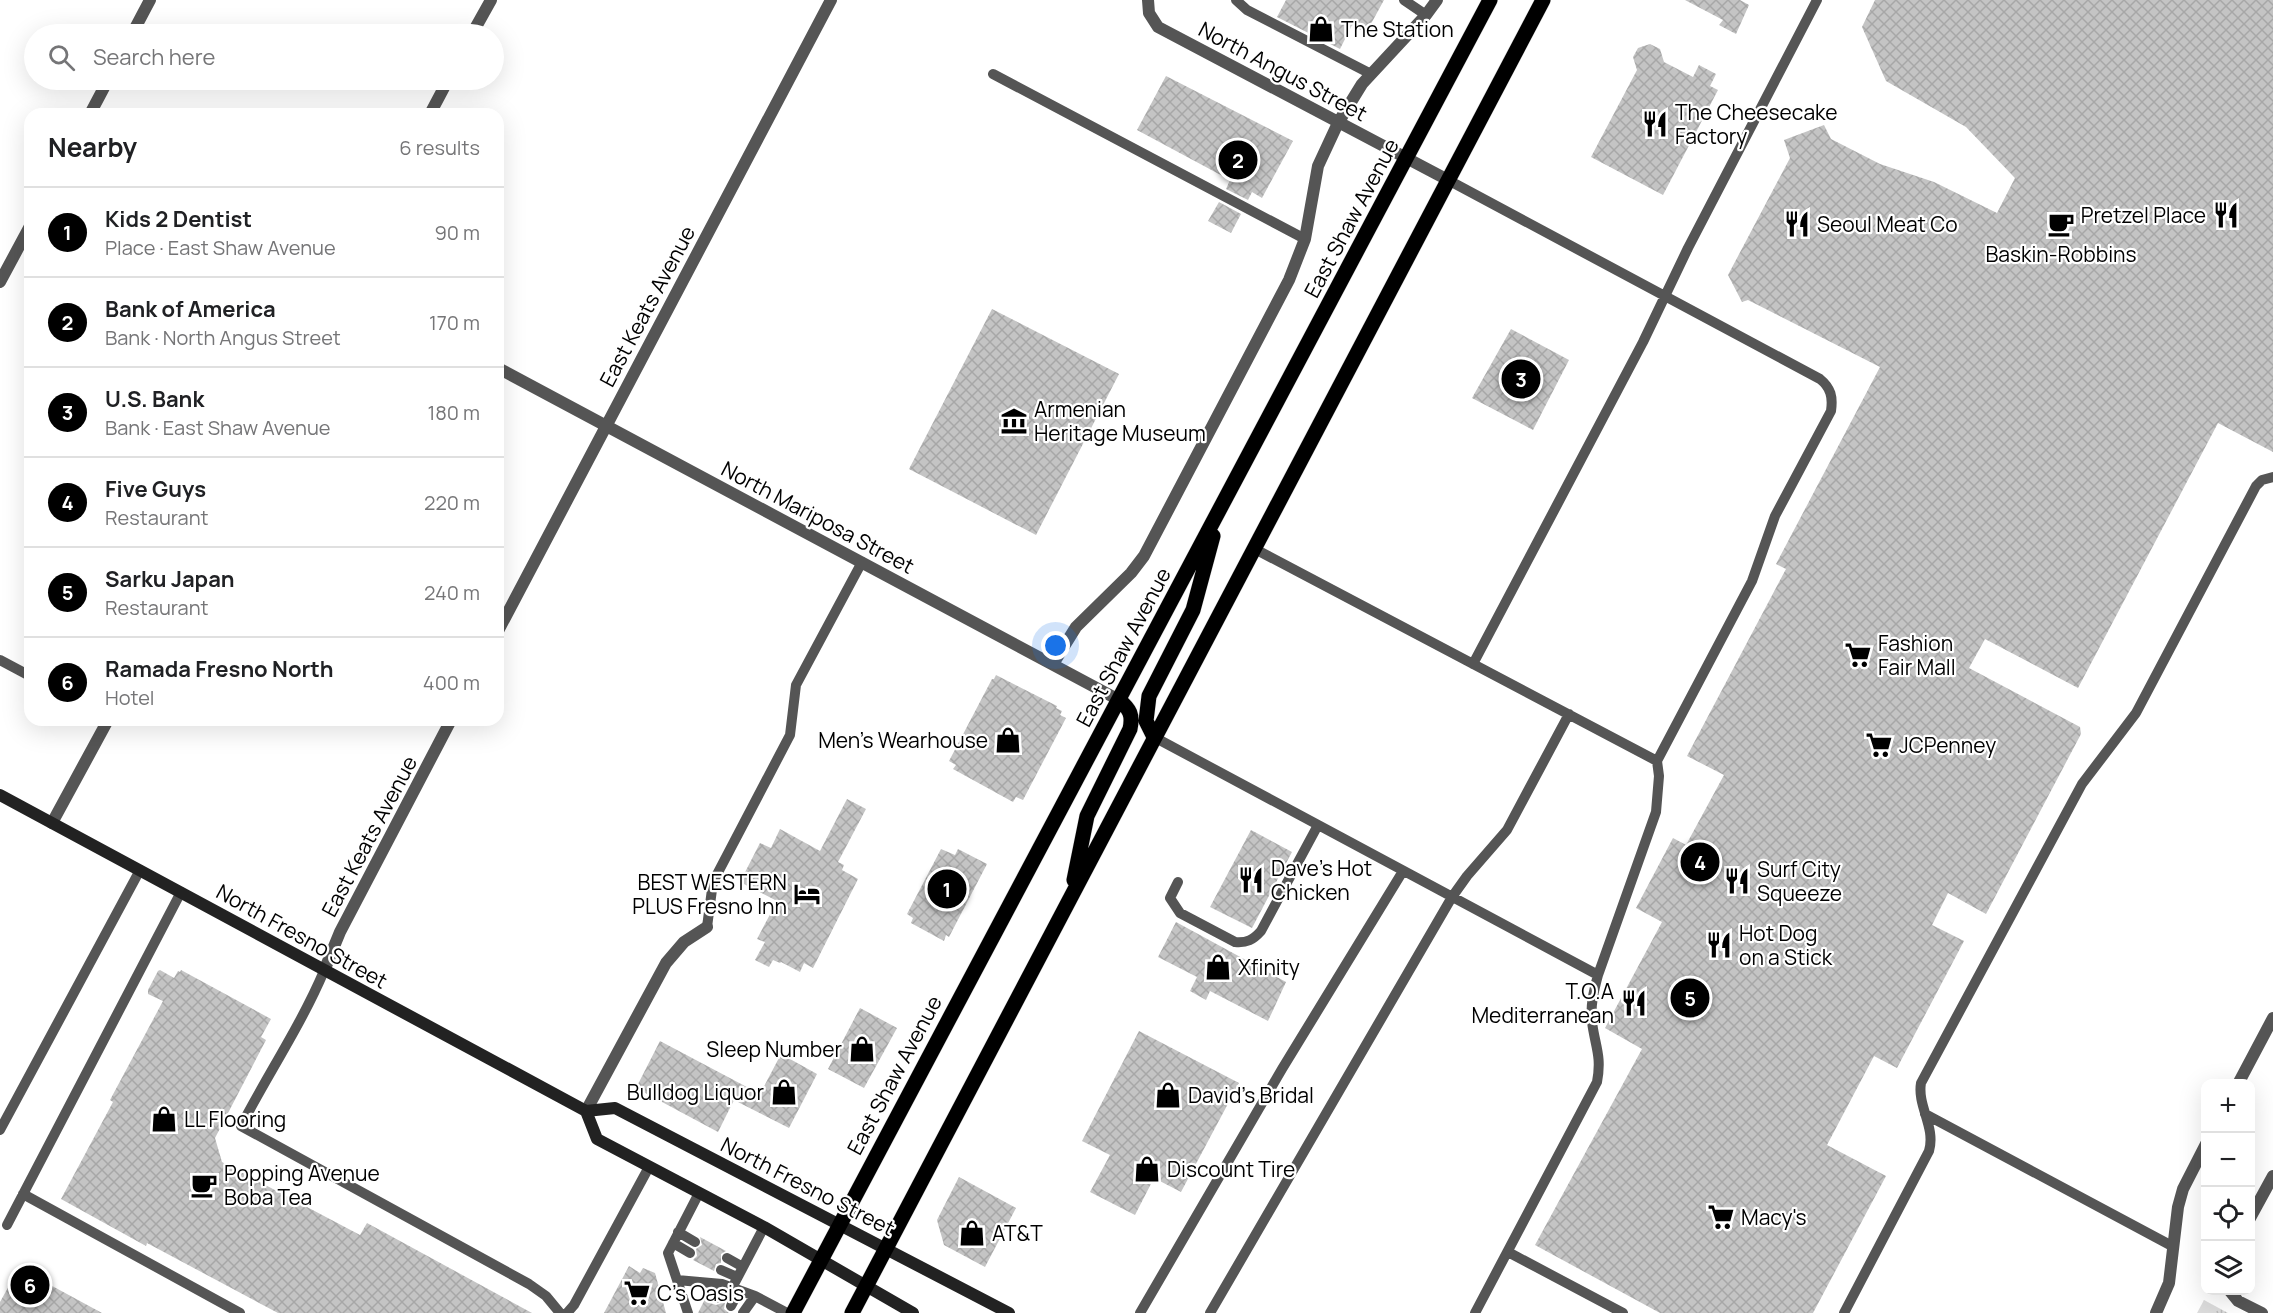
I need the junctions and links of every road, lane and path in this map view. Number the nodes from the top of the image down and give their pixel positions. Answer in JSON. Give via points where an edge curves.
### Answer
{"nodes":[{"id":1,"x":150,"y":0,"type":"edge"},
{"id":2,"x":490,"y":0,"type":"edge"},
{"id":3,"x":831,"y":0,"type":"edge"},
{"id":4,"x":1148,"y":0,"type":"edge"},
{"id":5,"x":1404,"y":0,"type":"edge"},
{"id":6,"x":1437,"y":0,"type":"edge"},
{"id":7,"x":1490,"y":0,"type":"edge"},
{"id":8,"x":1543,"y":0,"type":"edge"},
{"id":9,"x":1817,"y":0,"type":"edge"},
{"id":10,"x":1243,"y":2,"type":"edge"},
{"id":11,"x":1426,"y":15,"type":"junction"},
{"id":12,"x":137,"y":24,"type":"edge"},
{"id":13,"x":477,"y":24,"type":"edge"},
{"id":14,"x":993,"y":74,"type":"dead end"},
{"id":15,"x":1371,"y":74,"type":"junction"},
{"id":16,"x":103,"y":90,"type":"edge"},
{"id":17,"x":443,"y":90,"type":"edge"},
{"id":18,"x":93,"y":108,"type":"edge"},
{"id":19,"x":433,"y":108,"type":"edge"},
{"id":20,"x":1338,"y":123,"type":"junction"},
{"id":21,"x":1406,"y":158,"type":"junction"},
{"id":22,"x":1448,"y":180,"type":"junction"},
{"id":23,"x":24,"y":237,"type":"edge"},
{"id":24,"x":1305,"y":239,"type":"junction"},
{"id":25,"x":0,"y":282,"type":"edge"},
{"id":26,"x":1666,"y":296,"type":"junction"},
{"id":27,"x":504,"y":371,"type":"edge"},
{"id":28,"x":605,"y":425,"type":"junction"},
{"id":29,"x":2273,"y":477,"type":"edge"},
{"id":30,"x":1220,"y":510,"type":"junction"},
{"id":31,"x":1253,"y":548,"type":"junction"},
{"id":32,"x":862,"y":562,"type":"junction"},
{"id":33,"x":504,"y":619,"type":"edge"},
{"id":34,"x":0,"y":660,"type":"edge"},
{"id":35,"x":1053,"y":664,"type":"junction"},
{"id":36,"x":1473,"y":664,"type":"junction"},
{"id":37,"x":24,"y":673,"type":"edge"},
{"id":38,"x":1119,"y":700,"type":"junction"},
{"id":39,"x":1569,"y":714,"type":"junction"},
{"id":40,"x":105,"y":726,"type":"edge"},
{"id":41,"x":448,"y":726,"type":"edge"},
{"id":42,"x":1154,"y":737,"type":"junction"},
{"id":43,"x":1657,"y":760,"type":"junction"},
{"id":44,"x":0,"y":795,"type":"edge"},
{"id":45,"x":52,"y":823,"type":"junction"},
{"id":46,"x":1318,"y":825,"type":"junction"},
{"id":47,"x":140,"y":870,"type":"junction"},
{"id":48,"x":1403,"y":871,"type":"junction"},
{"id":49,"x":1178,"y":882,"type":"dead end"},
{"id":50,"x":181,"y":892,"type":"junction"},
{"id":51,"x":1452,"y":897,"type":"junction"},
{"id":52,"x":1070,"y":898,"type":"junction"},
{"id":53,"x":707,"y":927,"type":"joint"},
{"id":54,"x":324,"y":971,"type":"junction"},
{"id":55,"x":1598,"y":975,"type":"junction"},
{"id":56,"x":2273,"y":1018,"type":"edge"},
{"id":57,"x":2240,"y":1079,"type":"edge"},
{"id":58,"x":586,"y":1111,"type":"junction"},
{"id":59,"x":1925,"y":1114,"type":"junction"},
{"id":60,"x":0,"y":1130,"type":"edge"},
{"id":61,"x":2201,"y":1152,"type":"edge"},
{"id":62,"x":650,"y":1167,"type":"junction"},
{"id":63,"x":2273,"y":1176,"type":"edge"},
{"id":64,"x":699,"y":1193,"type":"junction"},
{"id":65,"x":23,"y":1194,"type":"junction"},
{"id":66,"x":2255,"y":1209,"type":"edge"},
{"id":67,"x":838,"y":1223,"type":"junction"},
{"id":68,"x":7,"y":1225,"type":"dead end"},
{"id":69,"x":764,"y":1227,"type":"junction"},
{"id":70,"x":678,"y":1232,"type":"junction"},
{"id":71,"x":673,"y":1243,"type":"junction"},
{"id":72,"x":2172,"y":1246,"type":"junction"},
{"id":73,"x":887,"y":1249,"type":"junction"},
{"id":74,"x":1508,"y":1252,"type":"junction"},
{"id":75,"x":727,"y":1258,"type":"dead end"},
{"id":76,"x":820,"y":1260,"type":"junction"},
{"id":77,"x":743,"y":1266,"type":"junction"},
{"id":78,"x":721,"y":1270,"type":"dead end"},
{"id":79,"x":677,"y":1280,"type":"junction"},
{"id":80,"x":733,"y":1285,"type":"junction"},
{"id":81,"x":866,"y":1287,"type":"junction"},
{"id":82,"x":2233,"y":1295,"type":"edge"},
{"id":83,"x":755,"y":1296,"type":"junction"},
{"id":84,"x":716,"y":1298,"type":"dead end"},
{"id":85,"x":731,"y":1306,"type":"dead end"},
{"id":86,"x":240,"y":1313,"type":"edge"},
{"id":87,"x":560,"y":1313,"type":"edge"},
{"id":88,"x":567,"y":1313,"type":"edge"},
{"id":89,"x":688,"y":1313,"type":"edge"},
{"id":90,"x":744,"y":1313,"type":"edge"},
{"id":91,"x":787,"y":1313,"type":"edge"},
{"id":92,"x":793,"y":1313,"type":"edge"},
{"id":93,"x":852,"y":1313,"type":"edge"},
{"id":94,"x":913,"y":1313,"type":"edge"},
{"id":95,"x":1009,"y":1313,"type":"edge"},
{"id":96,"x":1140,"y":1313,"type":"edge"},
{"id":97,"x":1210,"y":1313,"type":"edge"},
{"id":98,"x":1475,"y":1313,"type":"edge"},
{"id":99,"x":1623,"y":1313,"type":"edge"},
{"id":100,"x":1844,"y":1313,"type":"edge"},
{"id":101,"x":2156,"y":1313,"type":"edge"},
{"id":102,"x":2262,"y":1313,"type":"edge"}],
"edges":[{"from":1,"to":12,"type":"street"},
{"from":2,"to":13,"type":"street"},
{"from":3,"to":28,"type":"street","name":"East Keats Avenue"},
{"from":4,"to":20,"type":"street","name":"North Angus Street","via":[[1149,13],[1158,27]]},
{"from":5,"to":11,"type":"lane"},
{"from":6,"to":11,"type":"street"},
{"from":7,"to":21,"type":"main road","name":"East Shaw Avenue"},
{"from":8,"to":22,"type":"main road"},
{"from":9,"to":26,"type":"lane"},
{"from":10,"to":15,"type":"lane"},
{"from":11,"to":15,"type":"street"},
{"from":14,"to":24,"type":"lane"},
{"from":15,"to":20,"type":"street"},
{"from":16,"to":18,"type":"street"},
{"from":17,"to":19,"type":"street"},
{"from":20,"to":21,"type":"street","name":"North Angus Street"},
{"from":20,"to":24,"type":"street","via":[[1318,166]]},
{"from":21,"to":22,"type":"street","name":"North Angus Street"},
{"from":21,"to":30,"type":"main road","name":"East Shaw Avenue"},
{"from":22,"to":26,"type":"lane"},
{"from":22,"to":31,"type":"main road"},
{"from":23,"to":25,"type":"street"},
{"from":24,"to":35,"type":"street","via":[[1289,280],[1144,556],[1076,627]]},
{"from":26,"to":36,"type":"lane"},
{"from":26,"to":43,"type":"lane","via":[[1820,379],[1831,391],[1833,401],[1775,516],[1752,581]]},
{"from":27,"to":28,"type":"street","name":"North Mariposa Street"},
{"from":28,"to":32,"type":"street","name":"North Mariposa Street"},
{"from":28,"to":33,"type":"street","name":"East Keats Avenue"},
{"from":29,"to":59,"type":"lane","via":[[2256,486],[2136,713],[2082,784],[1921,1083],[1920,1099]]},
{"from":30,"to":38,"type":"main road","name":"East Shaw Avenue"},
{"from":30,"to":42,"type":"main road","via":[[1193,610],[1149,696],[1146,721]]},
{"from":31,"to":36,"type":"lane"},
{"from":31,"to":42,"type":"main road"},
{"from":32,"to":35,"type":"street","name":"North Mariposa Street"},
{"from":32,"to":53,"type":"lane","via":[[796,685],[790,735],[713,882]]},
{"from":34,"to":37,"type":"lane"},
{"from":35,"to":38,"type":"street","name":"North Mariposa Street"},
{"from":36,"to":39,"type":"lane"},
{"from":38,"to":52,"type":"main road","via":[[1128,707],[1131,729],[1087,816]]},
{"from":38,"to":67,"type":"main road","name":"East Shaw Avenue"},
{"from":39,"to":43,"type":"lane"},
{"from":39,"to":51,"type":"lane","via":[[1508,830]]},
{"from":40,"to":45,"type":"street"},
{"from":41,"to":54,"type":"street","name":"East Keats Avenue","via":[[340,932]]},
{"from":42,"to":46,"type":"lane"},
{"from":42,"to":52,"type":"main road"},
{"from":43,"to":55,"type":"lane","via":[[1656,812]]},
{"from":44,"to":45,"type":"main road","name":"North Fresno Street"},
{"from":45,"to":47,"type":"main road","name":"North Fresno Street"},
{"from":46,"to":48,"type":"lane"},
{"from":46,"to":49,"type":"lane","via":[[1261,932],[1253,940],[1235,942],[1180,913],[1170,898]]},
{"from":47,"to":50,"type":"main road","name":"North Fresno Street"},
{"from":47,"to":60,"type":"lane"},
{"from":48,"to":51,"type":"lane"},
{"from":48,"to":96,"type":"lane","via":[[1276,1078]]},
{"from":50,"to":54,"type":"main road","name":"North Fresno Street"},
{"from":50,"to":65,"type":"lane"},
{"from":51,"to":55,"type":"lane"},
{"from":51,"to":97,"type":"lane"},
{"from":52,"to":73,"type":"main road"},
{"from":53,"to":58,"type":"street","via":[[684,942],[666,963]]},
{"from":54,"to":58,"type":"main road","name":"North Fresno Street"},
{"from":54,"to":87,"type":"lane","via":[[241,1126],[529,1284]]},
{"from":55,"to":74,"type":"lane","via":[[1592,1010],[1600,1062],[1597,1082]]},
{"from":56,"to":57,"type":"street"},
{"from":58,"to":62,"type":"main road","via":[[597,1139]]},
{"from":58,"to":67,"type":"main road","name":"North Fresno Street","via":[[615,1108]]},
{"from":59,"to":72,"type":"lane"},
{"from":59,"to":100,"type":"lane","via":[[1931,1137],[1929,1150]]},
{"from":61,"to":72,"type":"street","via":[[2183,1189]]},
{"from":62,"to":64,"type":"main road"},
{"from":62,"to":88,"type":"lane"},
{"from":63,"to":66,"type":"street"},
{"from":64,"to":69,"type":"main road"},
{"from":64,"to":70,"type":"lane"},
{"from":65,"to":68,"type":"lane"},
{"from":65,"to":86,"type":"lane"},
{"from":67,"to":73,"type":"main road","name":"North Fresno Street"},
{"from":67,"to":76,"type":"main road","name":"East Shaw Avenue"},
{"from":69,"to":76,"type":"main road"},
{"from":69,"to":77,"type":"lane"},
{"from":70,"to":71,"type":"lane"},
{"from":70,"to":71,"type":"lane","via":[[693,1247]]},
{"from":71,"to":79,"type":"lane","via":[[668,1253]]},
{"from":72,"to":101,"type":"street","via":[[2169,1283]]},
{"from":73,"to":81,"type":"main road"},
{"from":73,"to":95,"type":"main road","name":"North Fresno Street"},
{"from":74,"to":98,"type":"lane"},
{"from":74,"to":99,"type":"lane"},
{"from":75,"to":77,"type":"lane"},
{"from":76,"to":81,"type":"main road"},
{"from":76,"to":92,"type":"main road","name":"East Shaw Avenue"},
{"from":77,"to":80,"type":"lane"},
{"from":78,"to":80,"type":"lane"},
{"from":79,"to":80,"type":"lane"},
{"from":79,"to":89,"type":"lane"},
{"from":80,"to":83,"type":"lane"},
{"from":80,"to":84,"type":"lane"},
{"from":80,"to":85,"type":"lane"},
{"from":81,"to":93,"type":"main road"},
{"from":81,"to":94,"type":"main road"},
{"from":82,"to":102,"type":"street"},
{"from":83,"to":90,"type":"lane"},
{"from":83,"to":91,"type":"lane"}]}
